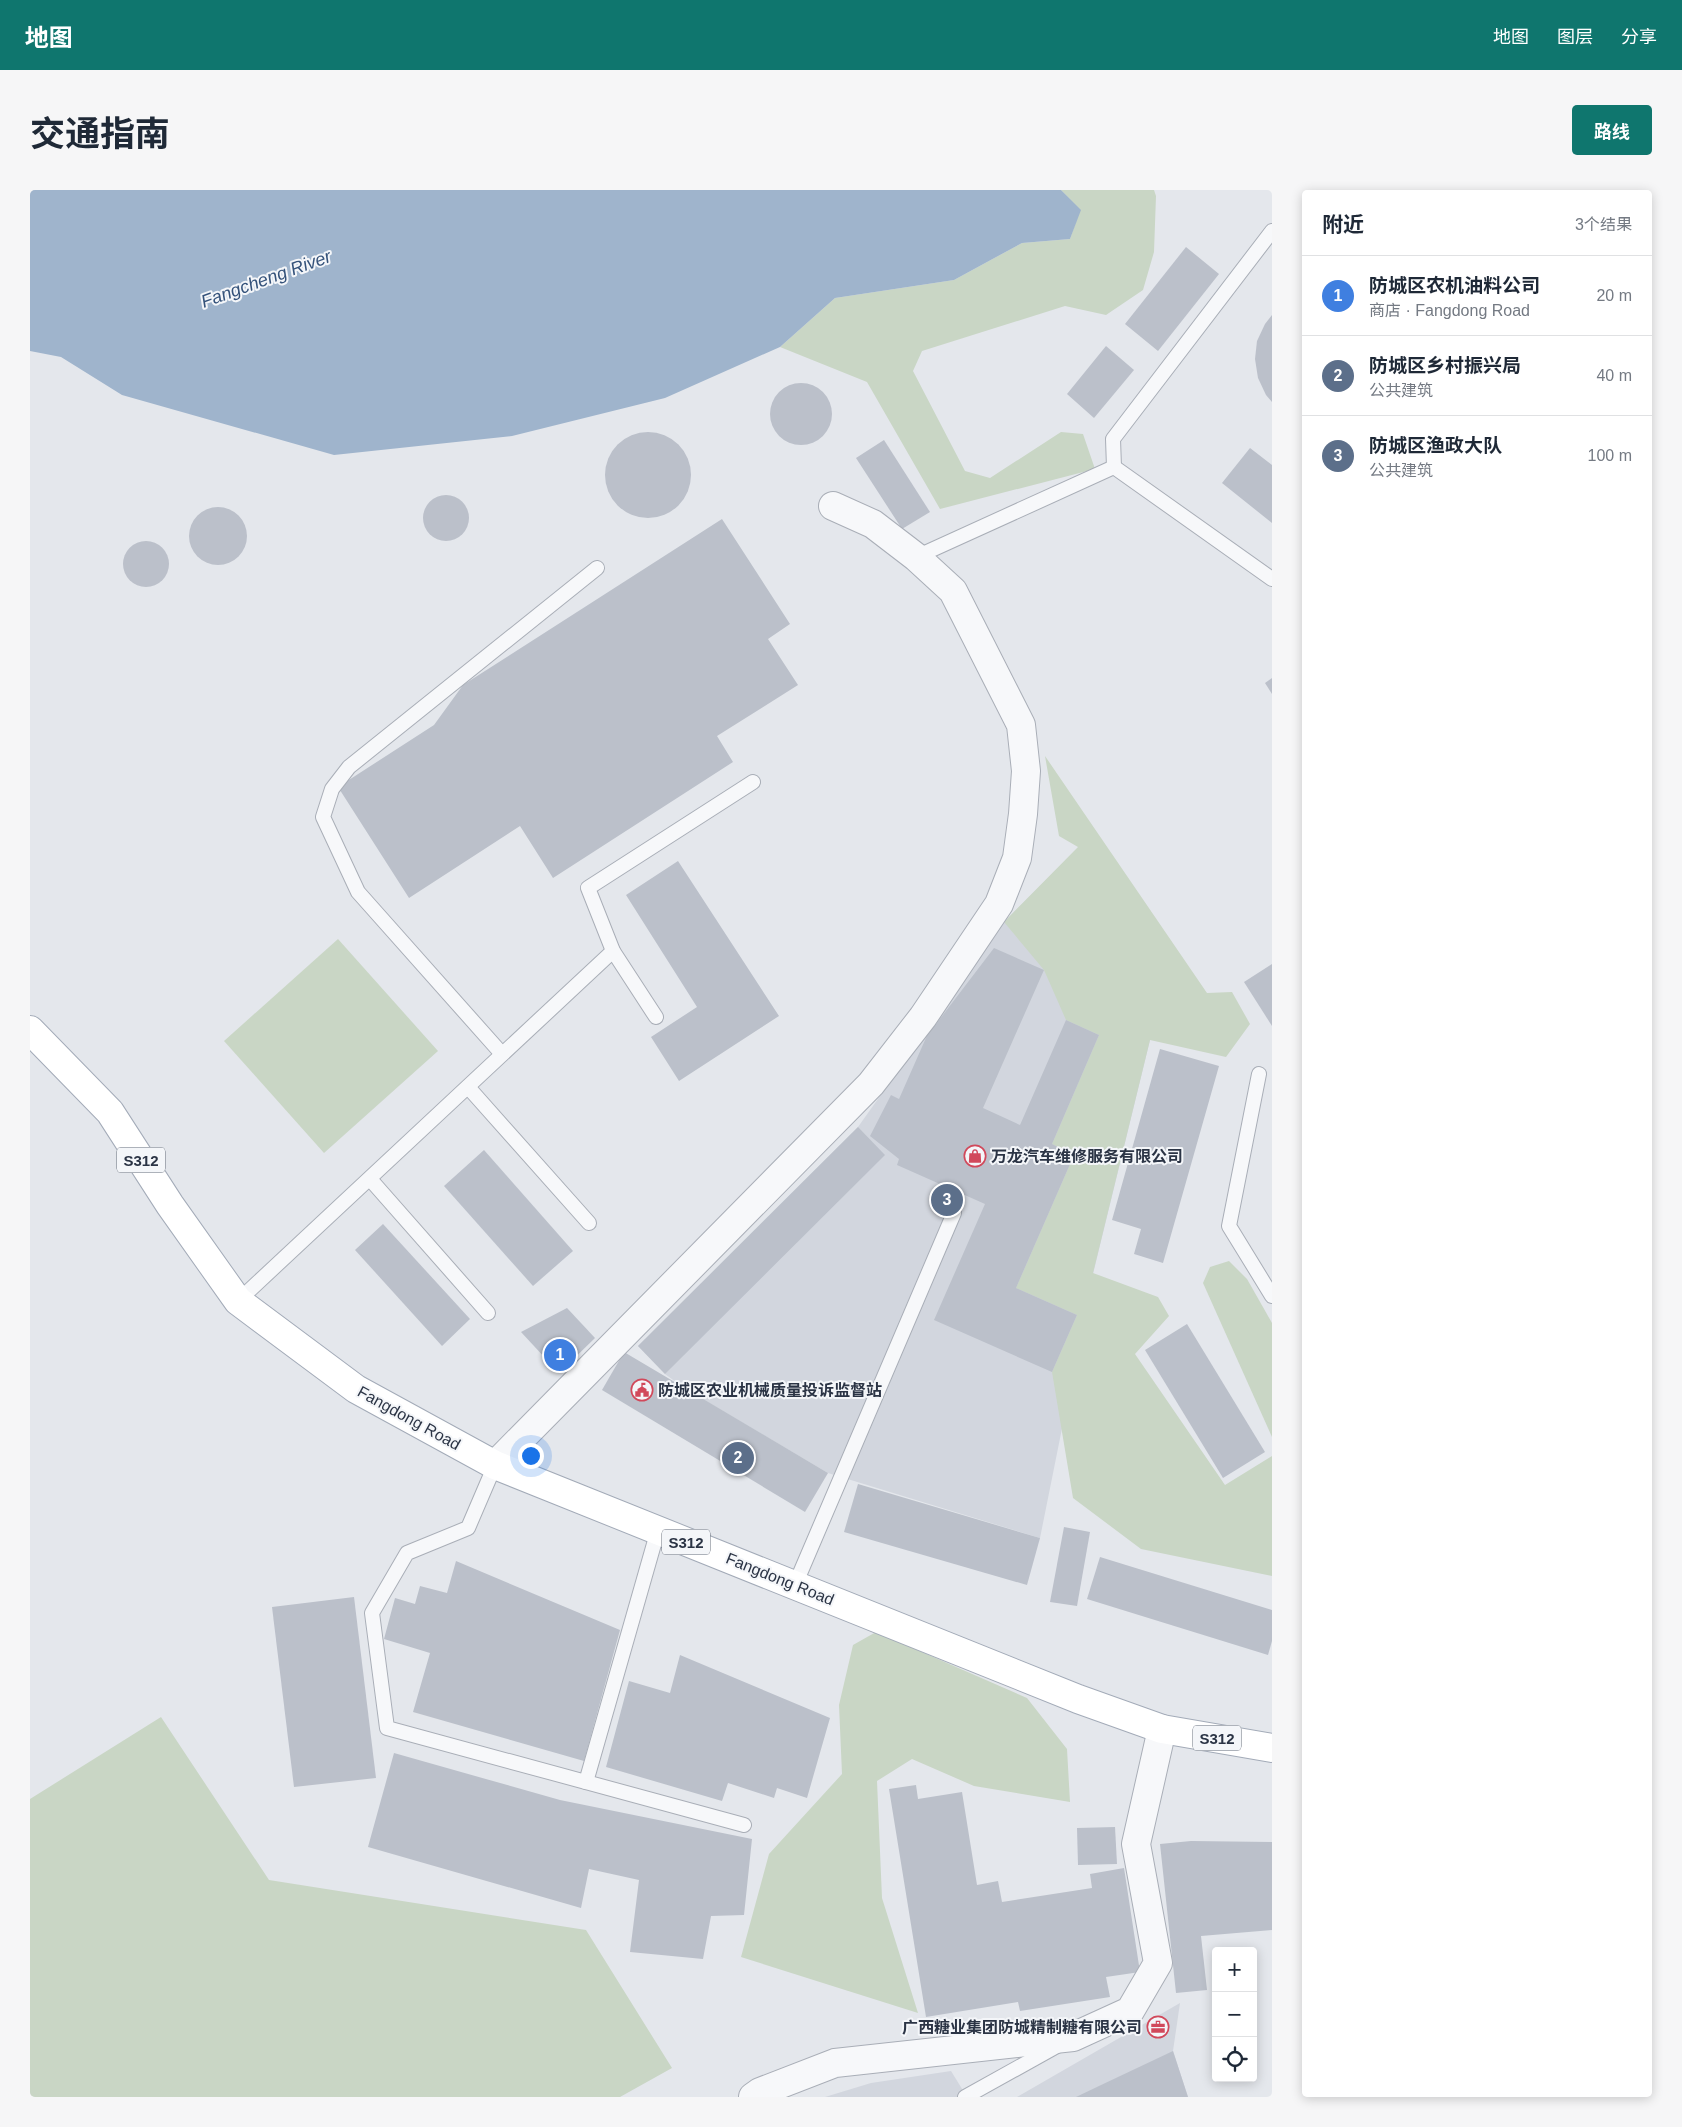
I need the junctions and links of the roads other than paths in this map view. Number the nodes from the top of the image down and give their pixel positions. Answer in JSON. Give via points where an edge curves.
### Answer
{"nodes":[{"id":1,"x":1272,"y":231,"type":"edge"},
{"id":2,"x":1114,"y":467,"type":"junction"},
{"id":3,"x":833,"y":506,"type":"dead end"},
{"id":4,"x":916,"y":557,"type":"junction"},
{"id":5,"x":597,"y":568,"type":"dead end"},
{"id":6,"x":1272,"y":579,"type":"edge"},
{"id":7,"x":753,"y":782,"type":"dead end"},
{"id":8,"x":613,"y":951,"type":"junction"},
{"id":9,"x":656,"y":1017,"type":"dead end"},
{"id":10,"x":30,"y":1030,"type":"edge"},
{"id":11,"x":502,"y":1054,"type":"junction"},
{"id":12,"x":1259,"y":1074,"type":"dead end"},
{"id":13,"x":468,"y":1087,"type":"junction"},
{"id":14,"x":370,"y":1178,"type":"junction"},
{"id":15,"x":954,"y":1213,"type":"dead end"},
{"id":16,"x":589,"y":1223,"type":"dead end"},
{"id":17,"x":1272,"y":1296,"type":"edge"},
{"id":18,"x":238,"y":1302,"type":"junction"},
{"id":19,"x":488,"y":1313,"type":"dead end"},
{"id":20,"x":495,"y":1465,"type":"junction"},
{"id":21,"x":658,"y":1530,"type":"junction"},
{"id":22,"x":795,"y":1585,"type":"junction"},
{"id":23,"x":1162,"y":1729,"type":"junction"},
{"id":24,"x":1272,"y":1748,"type":"edge"},
{"id":25,"x":586,"y":1782,"type":"junction"},
{"id":26,"x":744,"y":1825,"type":"dead end"},
{"id":27,"x":1073,"y":2037,"type":"junction"},
{"id":28,"x":753,"y":2097,"type":"edge"},
{"id":29,"x":965,"y":2097,"type":"edge"}],
"edges":[{"from":1,"to":2,"type":"lane","via":[[1113,439]]},
{"from":2,"to":4,"type":"lane"},
{"from":2,"to":6,"type":"lane"},
{"from":3,"to":4,"type":"street","via":[[874,524]]},
{"from":4,"to":20,"type":"street","via":[[953,590],[1021,726],[1026,771],[1023,814],[1017,858],[999,904],[923,1017],[871,1084]]},
{"from":5,"to":11,"type":"lane","via":[[349,767],[332,789],[323,817],[358,892]]},
{"from":7,"to":8,"type":"lane","via":[[588,888]]},
{"from":8,"to":9,"type":"lane"},
{"from":8,"to":11,"type":"lane"},
{"from":10,"to":18,"type":"main road","number":"S312","via":[[110,1112]]},
{"from":11,"to":13,"type":"lane"},
{"from":12,"to":17,"type":"lane","via":[[1229,1226]]},
{"from":13,"to":14,"type":"lane"},
{"from":13,"to":16,"type":"lane"},
{"from":14,"to":18,"type":"lane"},
{"from":14,"to":19,"type":"lane"},
{"from":15,"to":22,"type":"lane"},
{"from":18,"to":20,"type":"main road","name":"Fangdong Road","number":"S312","via":[[356,1390]]},
{"from":20,"to":21,"type":"main road","name":"Fangdong Road","number":"S312"},
{"from":20,"to":25,"type":"lane","via":[[468,1528],[407,1553],[372,1613],[387,1728]]},
{"from":21,"to":22,"type":"main road","name":"Fangdong Road","number":"S312"},
{"from":21,"to":25,"type":"lane"},
{"from":22,"to":23,"type":"main road","name":"Fangdong Road","number":"S312","via":[[1078,1699]]},
{"from":23,"to":24,"type":"main road","name":"Fangdong Road","number":"S312"},
{"from":23,"to":27,"type":"street","via":[[1136,1844],[1158,1963],[1130,2011]]},
{"from":25,"to":26,"type":"lane"},
{"from":27,"to":28,"type":"street","via":[[835,2063]]},
{"from":27,"to":29,"type":"lane"}]}
